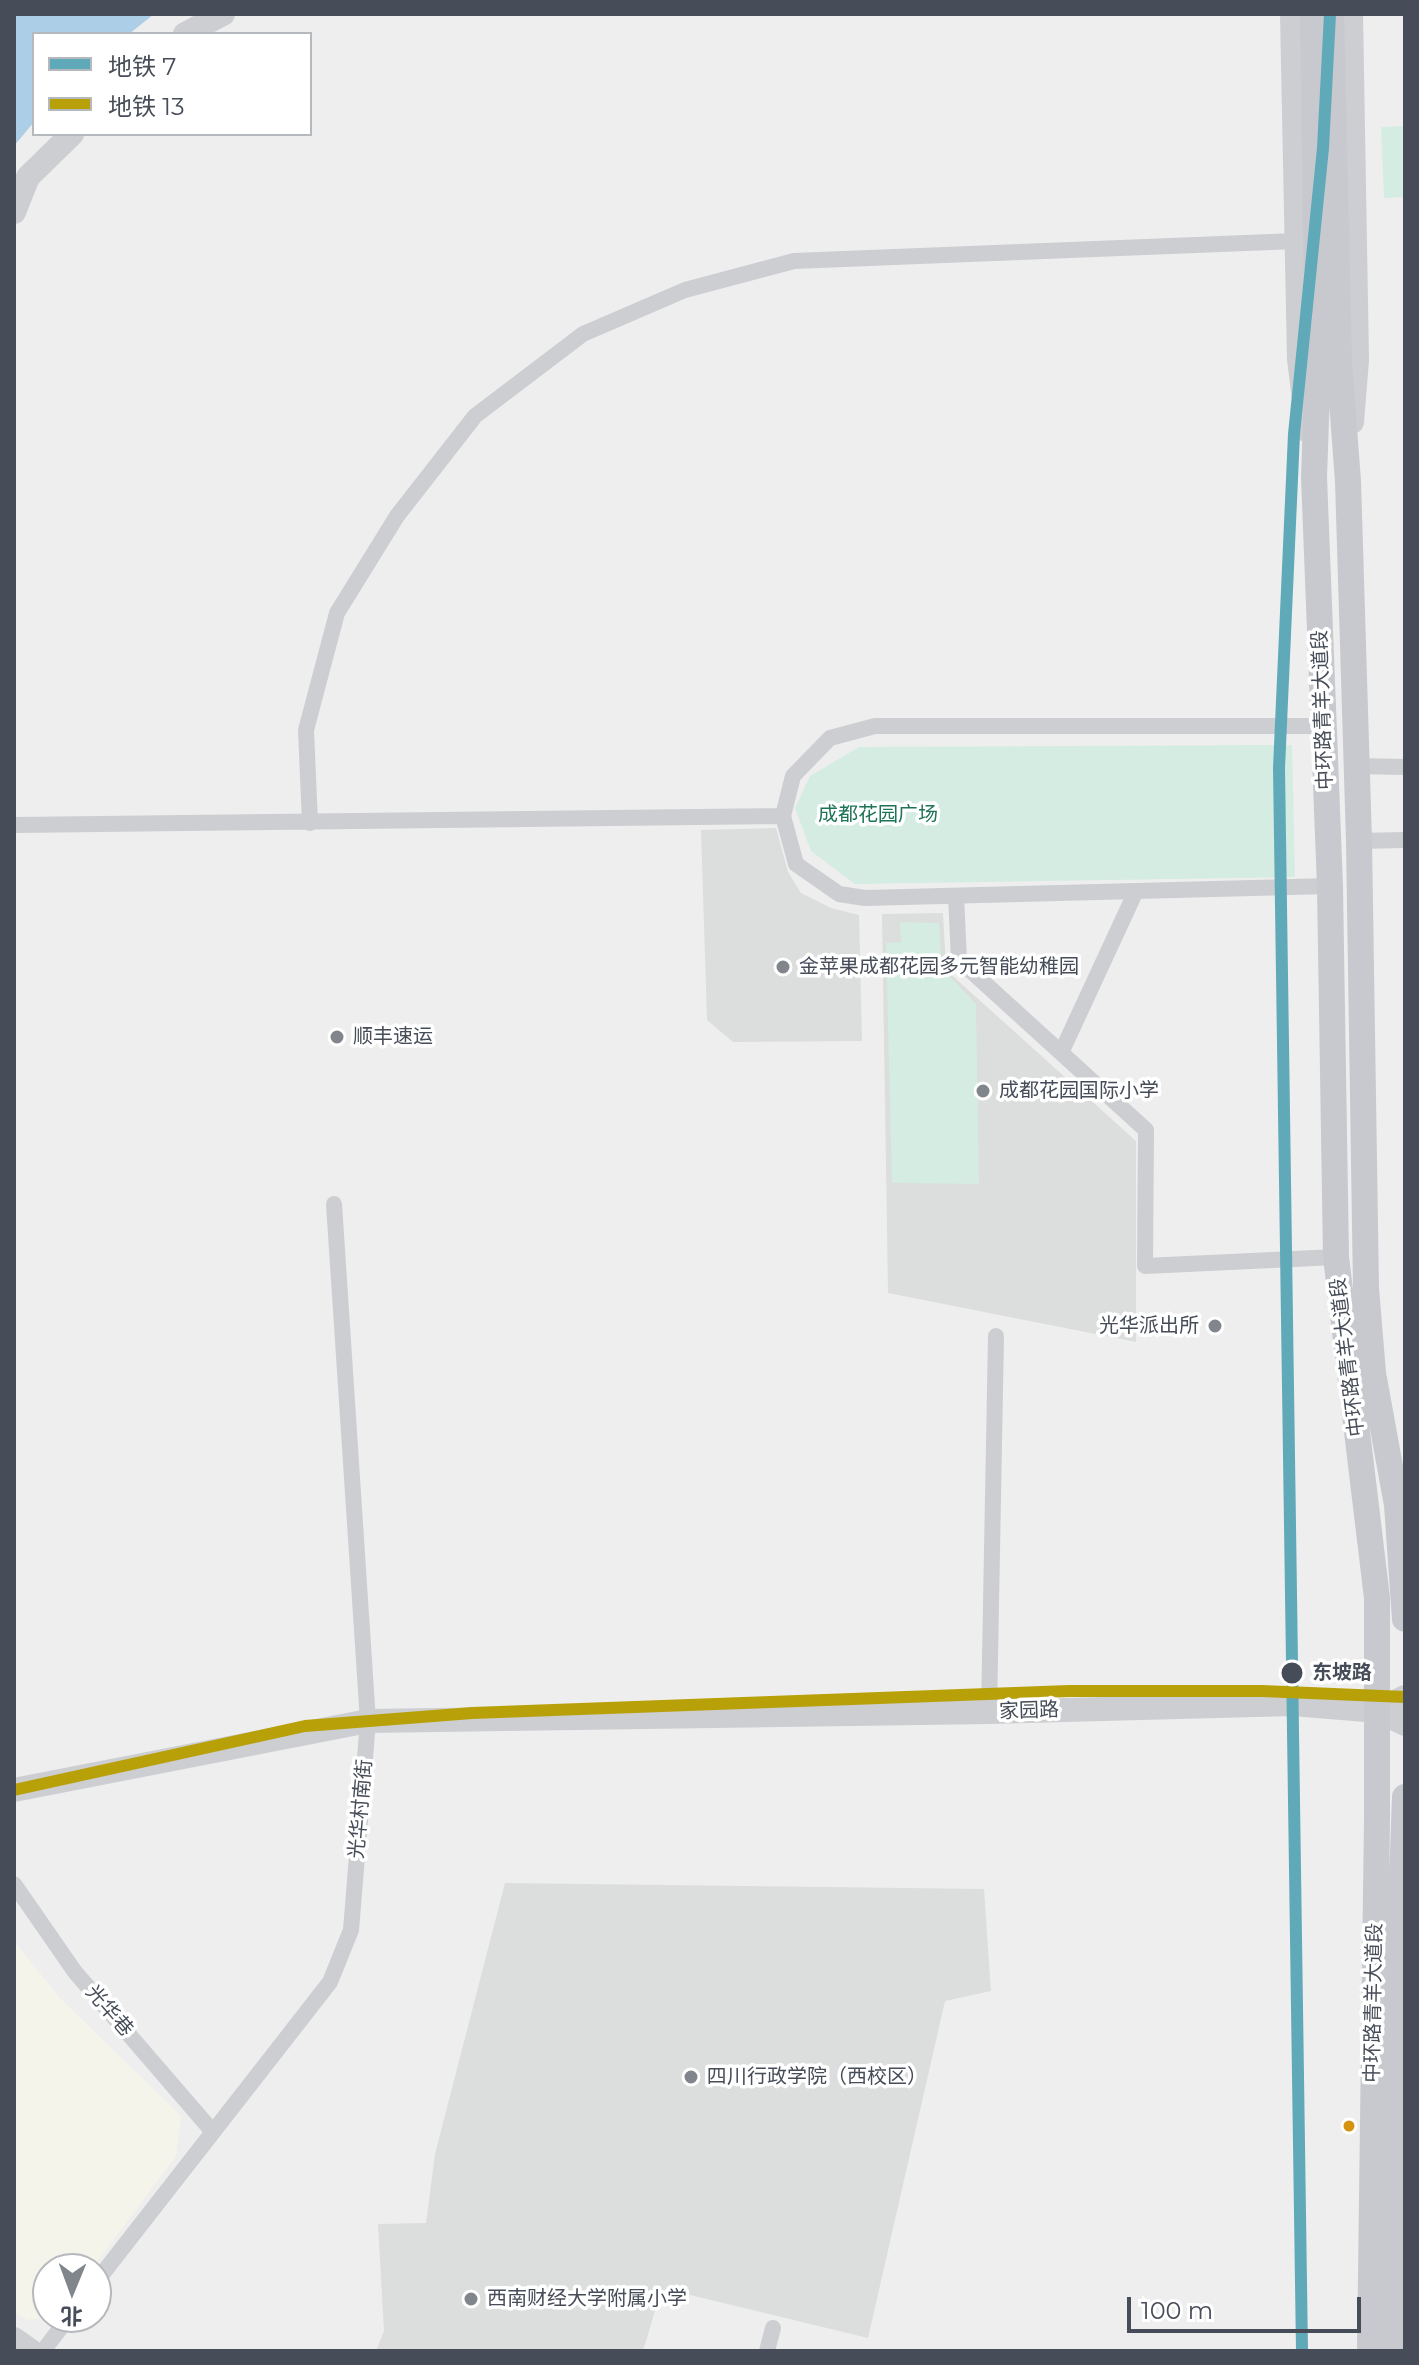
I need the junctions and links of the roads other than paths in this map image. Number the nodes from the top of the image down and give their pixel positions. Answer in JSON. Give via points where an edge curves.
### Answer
{"nodes":[{"id":1,"x":223,"y":14,"type":"edge"},
{"id":2,"x":1292,"y":14,"type":"edge"},
{"id":3,"x":1313,"y":14,"type":"edge"},
{"id":4,"x":1331,"y":14,"type":"edge"},
{"id":5,"x":1351,"y":14,"type":"edge"},
{"id":6,"x":189,"y":32,"type":"edge"},
{"id":7,"x":70,"y":136,"type":"edge"},
{"id":8,"x":14,"y":212,"type":"edge"},
{"id":9,"x":1296,"y":241,"type":"junction"},
{"id":10,"x":1328,"y":362,"type":"junction"},
{"id":11,"x":1314,"y":477,"type":"junction"},
{"id":12,"x":1348,"y":481,"type":"junction"},
{"id":13,"x":1324,"y":726,"type":"junction"},
{"id":14,"x":1356,"y":766,"type":"junction"},
{"id":15,"x":1405,"y":767,"type":"edge"},
{"id":16,"x":783,"y":816,"type":"junction"},
{"id":17,"x":310,"y":823,"type":"junction"},
{"id":18,"x":14,"y":825,"type":"edge"},
{"id":19,"x":1405,"y":840,"type":"edge"},
{"id":20,"x":1359,"y":841,"type":"junction"},
{"id":21,"x":1330,"y":886,"type":"junction"},
{"id":22,"x":1136,"y":891,"type":"junction"},
{"id":23,"x":956,"y":896,"type":"junction"},
{"id":24,"x":1061,"y":1053,"type":"junction"},
{"id":25,"x":334,"y":1204,"type":"dead end"},
{"id":26,"x":1336,"y":1257,"type":"junction"},
{"id":27,"x":996,"y":1336,"type":"dead end"},
{"id":28,"x":1405,"y":1619,"type":"edge"},
{"id":29,"x":1405,"y":1697,"type":"edge"},
{"id":30,"x":1378,"y":1711,"type":"junction"},
{"id":31,"x":989,"y":1712,"type":"junction"},
{"id":32,"x":368,"y":1721,"type":"junction"},
{"id":33,"x":1405,"y":1724,"type":"edge"},
{"id":34,"x":14,"y":1790,"type":"edge"},
{"id":35,"x":1405,"y":1797,"type":"edge"},
{"id":36,"x":14,"y":1884,"type":"edge"},
{"id":37,"x":213,"y":2132,"type":"junction"},
{"id":38,"x":112,"y":2261,"type":"edge"},
{"id":39,"x":773,"y":2328,"type":"dead end"},
{"id":40,"x":57,"y":2333,"type":"edge"},
{"id":41,"x":14,"y":2339,"type":"edge"},
{"id":42,"x":31,"y":2351,"type":"edge"},
{"id":43,"x":43,"y":2351,"type":"edge"},
{"id":44,"x":767,"y":2351,"type":"edge"},
{"id":45,"x":1370,"y":2351,"type":"edge"},
{"id":46,"x":1392,"y":2351,"type":"edge"}],
"edges":[{"from":1,"to":6,"type":"street"},
{"from":2,"to":9,"type":"street"},
{"from":3,"to":10,"type":"main road"},
{"from":4,"to":10,"type":"main road"},
{"from":5,"to":12,"type":"street","via":[[1357,360]]},
{"from":7,"to":8,"type":"street","via":[[28,177]]},
{"from":9,"to":11,"type":"street","via":[[1299,359]]},
{"from":9,"to":17,"type":"street","via":[[794,261],[685,290],[583,334],[475,416],[397,516],[337,613],[306,730]]},
{"from":10,"to":11,"type":"main road","name":"中环路青羊大道段"},
{"from":10,"to":12,"type":"main road","name":"中环路青羊大道段"},
{"from":11,"to":13,"type":"main road","name":"中环路青羊大道段"},
{"from":12,"to":14,"type":"main road","name":"中环路青羊大道段"},
{"from":13,"to":16,"type":"street","via":[[875,726],[830,738],[793,776]]},
{"from":13,"to":21,"type":"main road","name":"中环路青羊大道段"},
{"from":14,"to":15,"type":"street"},
{"from":14,"to":20,"type":"main road","name":"中环路青羊大道段"},
{"from":16,"to":17,"type":"street"},
{"from":16,"to":23,"type":"street","via":[[796,864],[839,894]]},
{"from":17,"to":18,"type":"street"},
{"from":19,"to":20,"type":"street"},
{"from":20,"to":28,"type":"main road","name":"中环路青羊大道段","via":[[1366,1288],[1373,1373],[1397,1505]]},
{"from":21,"to":22,"type":"street"},
{"from":21,"to":26,"type":"main road","name":"中环路青羊大道段"},
{"from":22,"to":23,"type":"street"},
{"from":22,"to":24,"type":"street"},
{"from":23,"to":24,"type":"street","via":[[959,960]]},
{"from":24,"to":26,"type":"street","via":[[1146,1130],[1145,1266]]},
{"from":25,"to":32,"type":"street","name":"光华村南街"},
{"from":26,"to":30,"type":"main road","name":"中环路青羊大道段","via":[[1377,1598]]},
{"from":27,"to":31,"type":"street"},
{"from":29,"to":30,"type":"street"},
{"from":30,"to":31,"type":"street","name":"家园路","via":[[1293,1704]]},
{"from":30,"to":33,"type":"street"},
{"from":30,"to":45,"type":"main road","name":"中环路青羊大道段"},
{"from":31,"to":32,"type":"street","name":"家园路"},
{"from":32,"to":34,"type":"street","name":"家园路"},
{"from":32,"to":37,"type":"street","name":"光华村南街","via":[[351,1930],[330,1982]]},
{"from":35,"to":46,"type":"main road","name":"中环路青羊大道段"},
{"from":36,"to":37,"type":"street","name":"光华巷","via":[[75,1972]]},
{"from":37,"to":38,"type":"street","name":"光华村南街"},
{"from":39,"to":44,"type":"street"},
{"from":40,"to":43,"type":"street"},
{"from":41,"to":42,"type":"street"}]}
